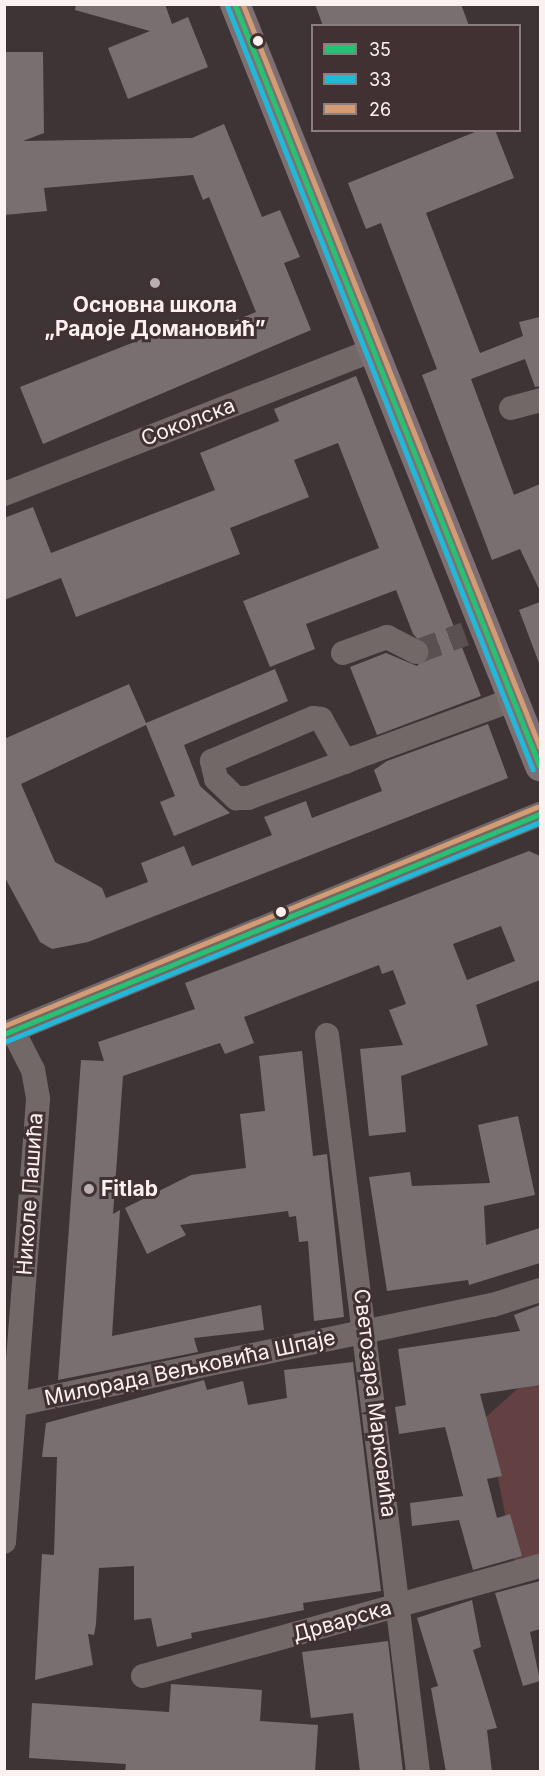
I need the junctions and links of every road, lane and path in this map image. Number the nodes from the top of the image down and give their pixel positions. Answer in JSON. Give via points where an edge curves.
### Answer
{"nodes":[{"id":1,"x":235,"y":4,"type":"edge"},
{"id":2,"x":371,"y":351,"type":"junction"},
{"id":3,"x":540,"y":400,"type":"edge"},
{"id":4,"x":511,"y":408,"type":"dead end"},
{"id":5,"x":4,"y":494,"type":"edge"},
{"id":6,"x":416,"y":652,"type":"dead end"},
{"id":7,"x":343,"y":653,"type":"dead end"},
{"id":8,"x":515,"y":699,"type":"junction"},
{"id":9,"x":345,"y":762,"type":"junction"},
{"id":10,"x":540,"y":766,"type":"edge"},
{"id":11,"x":540,"y":814,"type":"edge"},
{"id":12,"x":9,"y":1027,"type":"edge"},
{"id":13,"x":327,"y":1035,"type":"dead end"},
{"id":14,"x":540,"y":1290,"type":"edge"},
{"id":15,"x":366,"y":1332,"type":"junction"},
{"id":16,"x":13,"y":1405,"type":"junction"},
{"id":17,"x":7,"y":1469,"type":"edge"},
{"id":18,"x":4,"y":1542,"type":"edge"},
{"id":19,"x":540,"y":1566,"type":"edge"},
{"id":20,"x":400,"y":1604,"type":"junction"},
{"id":21,"x":143,"y":1676,"type":"dead end"},
{"id":22,"x":418,"y":1772,"type":"edge"}],
"edges":[{"from":1,"to":2,"type":"main road"},
{"from":2,"to":5,"type":"street","name":"Соколска"},
{"from":2,"to":8,"type":"main road","via":[[475,630]]},
{"from":3,"to":4,"type":"street"},
{"from":6,"to":7,"type":"street","via":[[387,637]]},
{"from":8,"to":9,"type":"street"},
{"from":8,"to":10,"type":"main road"},
{"from":9,"to":9,"type":"street","via":[[236,798],[216,779],[212,761],[313,718],[321,719]]},
{"from":11,"to":12,"type":"street"},
{"from":12,"to":16,"type":"street","name":"Николе Пашића","via":[[33,1070],[38,1098]]},
{"from":13,"to":15,"type":"street","name":"Светозара Марковића"},
{"from":14,"to":15,"type":"street","name":"Милорада Вељковића Шпаје"},
{"from":15,"to":16,"type":"street","name":"Милорада Вељковића Шпаје"},
{"from":15,"to":20,"type":"street","name":"Светозара Марковића"},
{"from":16,"to":17,"type":"street","name":"Николе Пашића"},
{"from":17,"to":18,"type":"street","name":"Николе Пашића"},
{"from":19,"to":20,"type":"street","name":"Дрварска"},
{"from":20,"to":21,"type":"street","name":"Дрварска"},
{"from":20,"to":22,"type":"street","name":"Светозара Марковића"}]}
